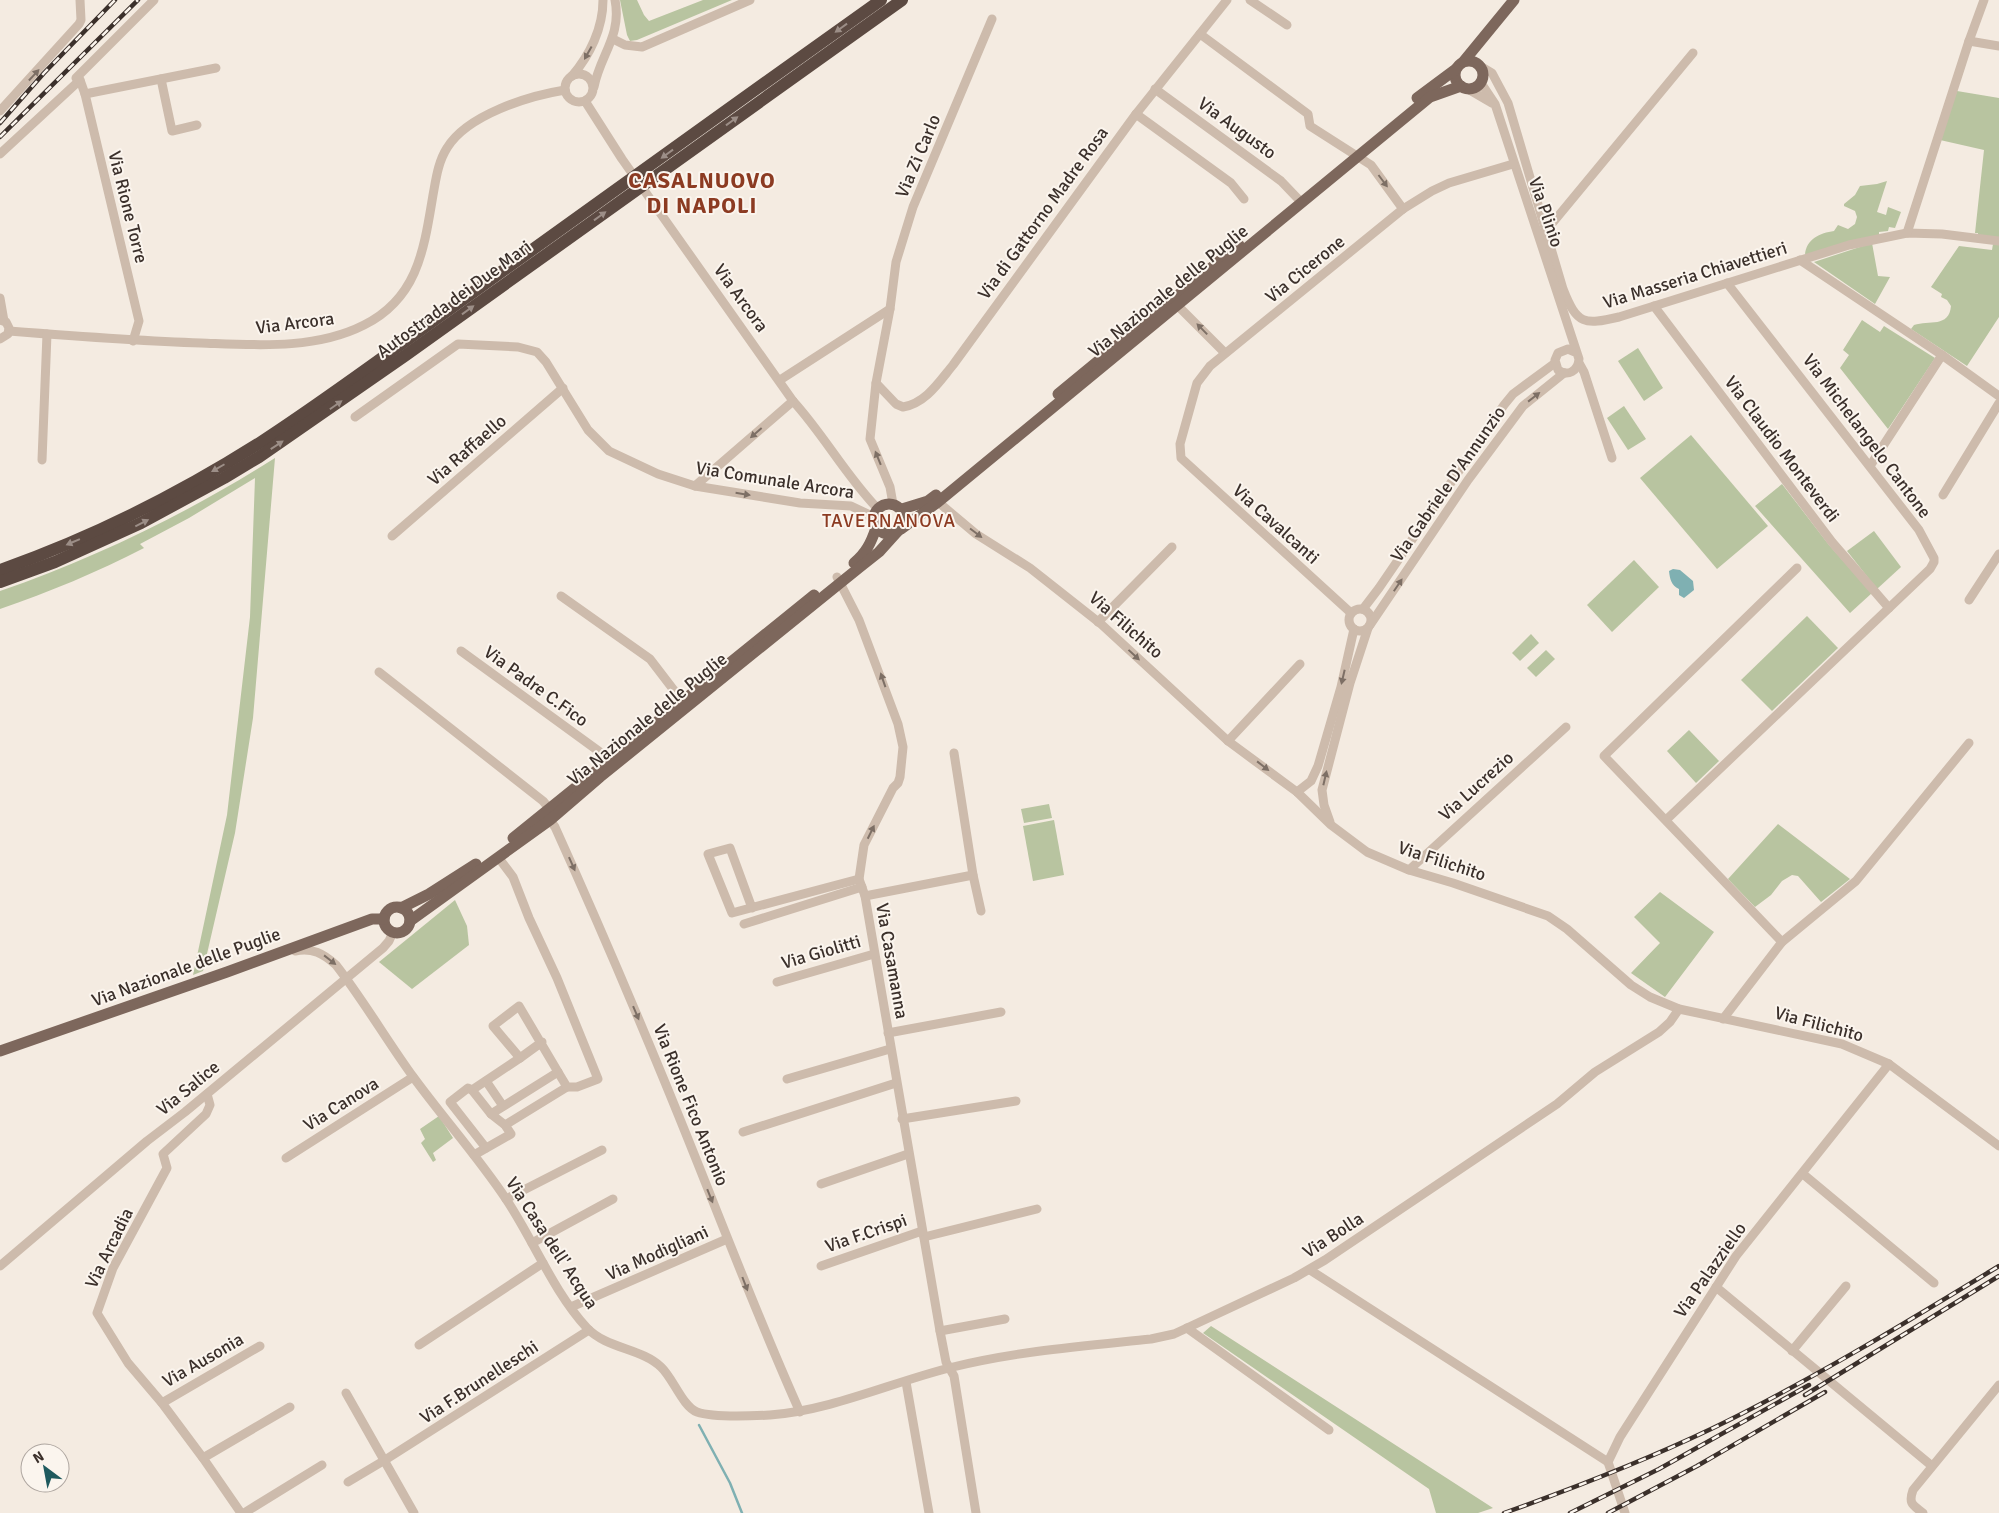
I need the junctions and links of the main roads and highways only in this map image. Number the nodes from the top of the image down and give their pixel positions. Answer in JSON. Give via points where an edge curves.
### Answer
{"nodes":[{"id":1,"x":881,"y":0,"type":"edge"},
{"id":2,"x":902,"y":0,"type":"edge"},
{"id":3,"x":1514,"y":0,"type":"edge"},
{"id":4,"x":1522,"y":0,"type":"edge"},
{"id":5,"x":1460,"y":65,"type":"junction"},
{"id":6,"x":1480,"y":65,"type":"junction"},
{"id":7,"x":1464,"y":88,"type":"junction"},
{"id":8,"x":1355,"y":154,"type":"junction"},
{"id":9,"x":936,"y":500,"type":"junction"},
{"id":10,"x":897,"y":507,"type":"junction"},
{"id":11,"x":876,"y":526,"type":"junction"},
{"id":12,"x":899,"y":531,"type":"junction"},
{"id":13,"x":0,"y":570,"type":"edge"},
{"id":14,"x":839,"y":580,"type":"junction"},
{"id":15,"x":0,"y":582,"type":"edge"},
{"id":16,"x":550,"y":814,"type":"junction"},
{"id":17,"x":401,"y":908,"type":"junction"},
{"id":18,"x":384,"y":919,"type":"junction"},
{"id":19,"x":410,"y":921,"type":"junction"},
{"id":20,"x":0,"y":1051,"type":"edge"}],
"edges":[{"from":1,"to":13,"type":"highway","name":"Autostrada dei Due Mari","one_way":true,"via":[[260,443],[136,513]]},
{"from":15,"to":2,"type":"highway","name":"Autostrada dei Due Mari","one_way":true,"via":[[55,562],[141,523],[224,478],[296,433]]},
{"from":3,"to":5,"type":"main road","name":"Via Nazionale delle Puglie"},
{"from":4,"to":6,"type":"main road","via":[[1482,50]]},
{"from":5,"to":6,"type":"main road","via":[[1471,60]]},
{"from":5,"to":7,"type":"main road","via":[[1455,79]]},
{"from":5,"to":8,"type":"main road","name":"Via Nazionale delle Puglie","via":[[1419,96]]},
{"from":6,"to":7,"type":"main road","via":[[1482,82],[1473,89]]},
{"from":7,"to":8,"type":"main road","name":"Via Nazionale delle Puglie","via":[[1430,97]]},
{"from":8,"to":9,"type":"main road","name":"Via Nazionale delle Puglie"},
{"from":9,"to":10,"type":"main road","name":"Via Nazionale delle Puglie"},
{"from":9,"to":12,"type":"main road","name":"Via Nazionale delle Puglie"},
{"from":10,"to":11,"type":"main road","via":[[885,504],[878,509],[874,516]]},
{"from":10,"to":12,"type":"main road","via":[[905,519]]},
{"from":11,"to":12,"type":"main road","via":[[884,533]]},
{"from":11,"to":14,"type":"main road","name":"Via Nazionale delle Puglie","via":[[863,556]]},
{"from":12,"to":14,"type":"main road","name":"Via Nazionale delle Puglie","via":[[879,552]]},
{"from":14,"to":16,"type":"main road","name":"Via Nazionale delle Puglie"},
{"from":16,"to":17,"type":"main road","name":"Via Nazionale delle Puglie","via":[[490,856]]},
{"from":16,"to":19,"type":"main road","name":"Via Nazionale delle Puglie","via":[[498,857]]},
{"from":17,"to":18,"type":"main road","via":[[390,909]]},
{"from":17,"to":19,"type":"main road"},
{"from":18,"to":19,"type":"main road","via":[[385,926],[393,932],[404,931]]},
{"from":18,"to":20,"type":"main road","name":"Via Nazionale delle Puglie","via":[[372,919]]}]}
